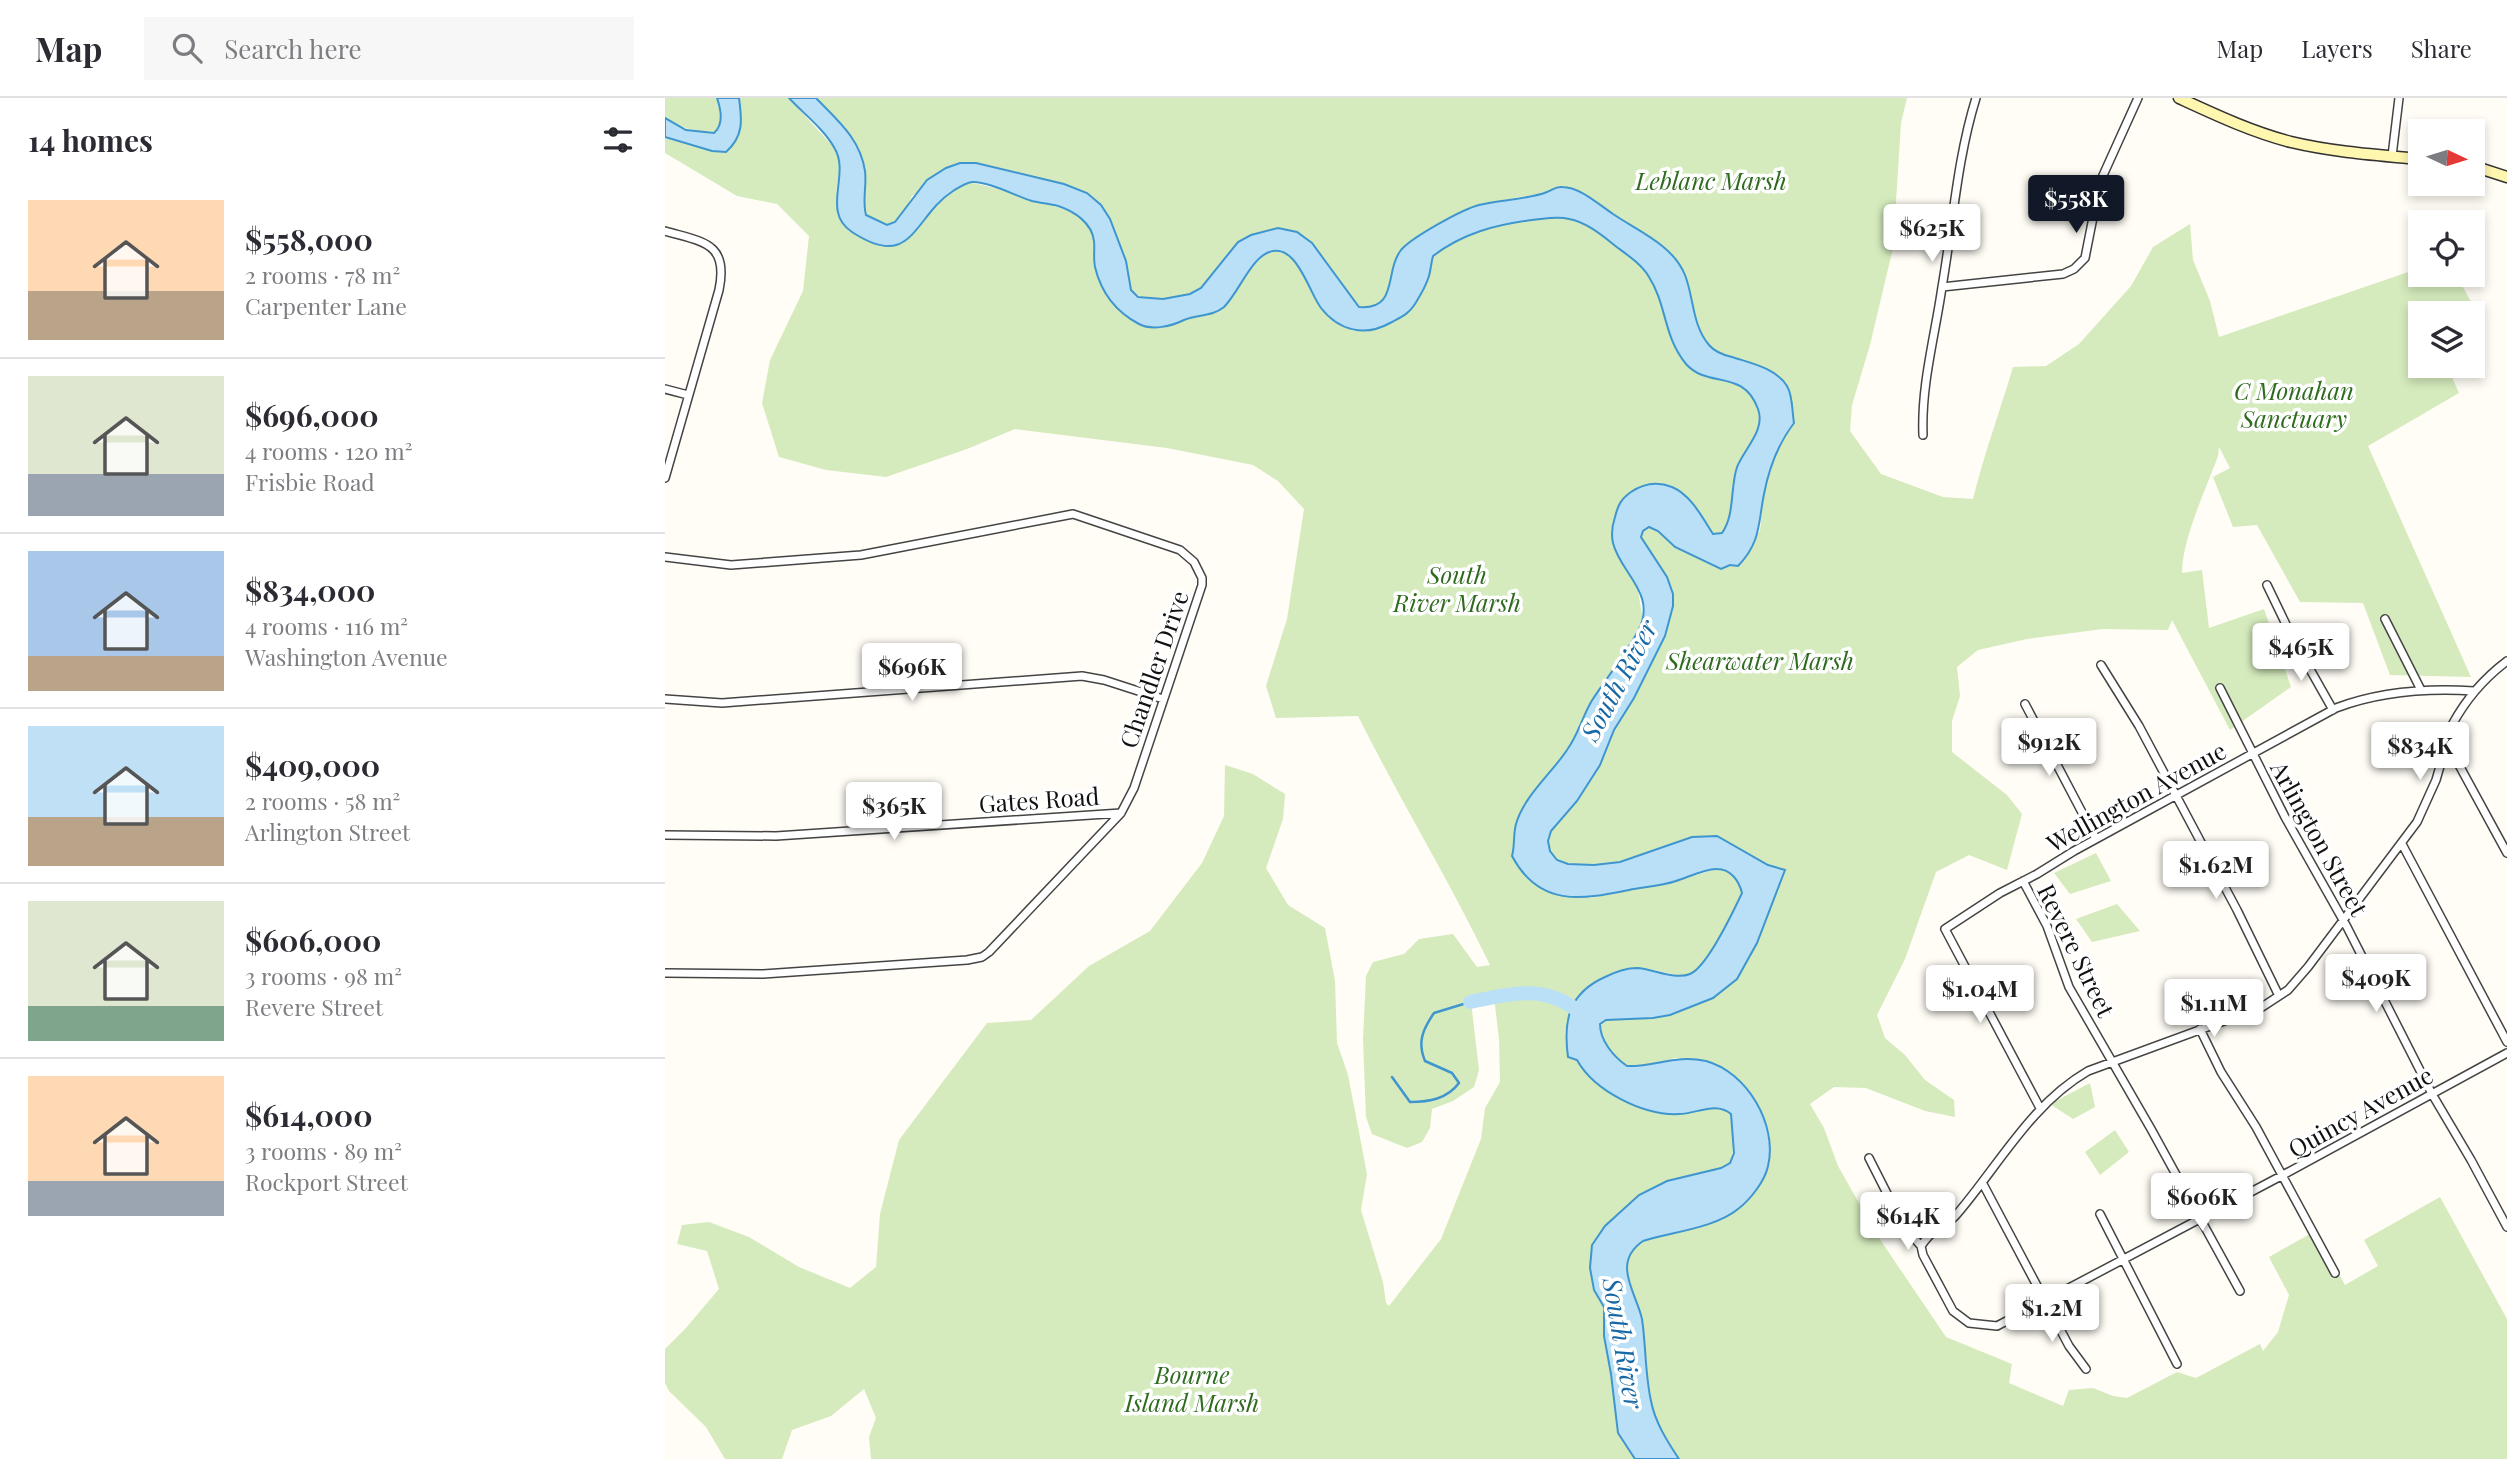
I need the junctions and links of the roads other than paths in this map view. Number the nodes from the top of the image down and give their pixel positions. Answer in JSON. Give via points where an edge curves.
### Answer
{"nodes":[{"id":1,"x":1976,"y":98,"type":"edge"},
{"id":2,"x":2138,"y":98,"type":"edge"},
{"id":3,"x":2179,"y":98,"type":"edge"},
{"id":4,"x":2399,"y":98,"type":"edge"},
{"id":5,"x":2392,"y":156,"type":"junction"},
{"id":6,"x":2408,"y":158,"type":"edge"},
{"id":7,"x":2485,"y":169,"type":"edge"},
{"id":8,"x":2506,"y":175,"type":"edge"},
{"id":9,"x":665,"y":231,"type":"edge"},
{"id":10,"x":1942,"y":287,"type":"junction"},
{"id":11,"x":665,"y":389,"type":"edge"},
{"id":12,"x":688,"y":395,"type":"junction"},
{"id":13,"x":1923,"y":435,"type":"dead end"},
{"id":14,"x":665,"y":478,"type":"edge"},
{"id":15,"x":665,"y":557,"type":"edge"},
{"id":16,"x":2267,"y":585,"type":"dead end"},
{"id":17,"x":2385,"y":619,"type":"dead end"},
{"id":18,"x":2507,"y":661,"type":"edge"},
{"id":19,"x":2101,"y":665,"type":"dead end"},
{"id":20,"x":2220,"y":688,"type":"dead end"},
{"id":21,"x":2421,"y":690,"type":"junction"},
{"id":22,"x":2474,"y":691,"type":"junction"},
{"id":23,"x":665,"y":699,"type":"edge"},
{"id":24,"x":1163,"y":699,"type":"junction"},
{"id":25,"x":2025,"y":704,"type":"dead end"},
{"id":26,"x":2333,"y":710,"type":"junction"},
{"id":27,"x":2447,"y":743,"type":"junction"},
{"id":28,"x":2252,"y":754,"type":"junction"},
{"id":29,"x":2175,"y":795,"type":"junction"},
{"id":30,"x":1121,"y":813,"type":"junction"},
{"id":31,"x":665,"y":835,"type":"edge"},
{"id":32,"x":2096,"y":839,"type":"junction"},
{"id":33,"x":2402,"y":844,"type":"junction"},
{"id":34,"x":2507,"y":853,"type":"edge"},
{"id":35,"x":2023,"y":881,"type":"junction"},
{"id":36,"x":2344,"y":921,"type":"junction"},
{"id":37,"x":665,"y":973,"type":"edge"},
{"id":38,"x":2279,"y":996,"type":"junction"},
{"id":39,"x":2200,"y":1029,"type":"junction"},
{"id":40,"x":2507,"y":1042,"type":"edge"},
{"id":41,"x":2507,"y":1053,"type":"edge"},
{"id":42,"x":2112,"y":1062,"type":"junction"},
{"id":43,"x":2432,"y":1094,"type":"junction"},
{"id":44,"x":2040,"y":1108,"type":"junction"},
{"id":45,"x":1869,"y":1158,"type":"dead end"},
{"id":46,"x":2283,"y":1175,"type":"junction"},
{"id":47,"x":1983,"y":1184,"type":"junction"},
{"id":48,"x":2100,"y":1214,"type":"dead end"},
{"id":49,"x":2199,"y":1219,"type":"junction"},
{"id":50,"x":2507,"y":1227,"type":"edge"},
{"id":51,"x":1921,"y":1246,"type":"junction"},
{"id":52,"x":2123,"y":1259,"type":"junction"},
{"id":53,"x":2335,"y":1273,"type":"dead end"},
{"id":54,"x":2240,"y":1291,"type":"dead end"},
{"id":55,"x":2045,"y":1301,"type":"junction"},
{"id":56,"x":2177,"y":1364,"type":"dead end"},
{"id":57,"x":2086,"y":1369,"type":"dead end"}],
"edges":[{"from":1,"to":10,"type":"street"},
{"from":2,"to":10,"type":"street","via":[[2100,182],[2080,264],[2063,274]]},
{"from":3,"to":5,"type":"street","via":[[2288,141]]},
{"from":4,"to":5,"type":"street"},
{"from":5,"to":6,"type":"street"},
{"from":7,"to":8,"type":"street"},
{"from":9,"to":12,"type":"street","via":[[702,242],[722,261],[719,290]]},
{"from":10,"to":13,"type":"street"},
{"from":11,"to":12,"type":"street"},
{"from":12,"to":14,"type":"street"},
{"from":15,"to":24,"type":"street","name":"Chandler Drive","via":[[731,565],[861,555],[1064,514],[1078,515],[1180,550],[1199,571],[1201,591]]},
{"from":16,"to":26,"type":"street"},
{"from":17,"to":21,"type":"street"},
{"from":18,"to":22,"type":"street"},
{"from":19,"to":29,"type":"street"},
{"from":20,"to":28,"type":"street","name":"Arlington Street"},
{"from":21,"to":22,"type":"street","name":"Wellington Avenue"},
{"from":21,"to":26,"type":"street","name":"Wellington Avenue","via":[[2366,698]]},
{"from":22,"to":27,"type":"street","via":[[2452,725]]},
{"from":23,"to":24,"type":"street","via":[[722,702],[1081,677]]},
{"from":24,"to":30,"type":"street","name":"Chandler Drive"},
{"from":25,"to":32,"type":"street"},
{"from":26,"to":28,"type":"street","name":"Wellington Avenue"},
{"from":27,"to":33,"type":"street","via":[[2428,800]]},
{"from":27,"to":34,"type":"street"},
{"from":28,"to":29,"type":"street","name":"Wellington Avenue"},
{"from":28,"to":36,"type":"street","name":"Arlington Street"},
{"from":29,"to":32,"type":"street","name":"Wellington Avenue"},
{"from":29,"to":38,"type":"street"},
{"from":30,"to":31,"type":"street","name":"Gates Road","via":[[776,836]]},
{"from":30,"to":37,"type":"street","name":"Chandler Drive","via":[[982,957],[763,974]]},
{"from":32,"to":35,"type":"street","name":"Wellington Avenue"},
{"from":33,"to":36,"type":"street"},
{"from":33,"to":40,"type":"street"},
{"from":35,"to":42,"type":"street","name":"Revere Street","via":[[2047,926],[2069,987]]},
{"from":35,"to":44,"type":"street","name":"Wellington Avenue","via":[[1945,929]]},
{"from":36,"to":38,"type":"street"},
{"from":36,"to":43,"type":"street","name":"Arlington Street"},
{"from":38,"to":39,"type":"street","via":[[2262,1007]]},
{"from":39,"to":42,"type":"street"},
{"from":39,"to":46,"type":"street"},
{"from":41,"to":43,"type":"street","name":"Quincy Avenue"},
{"from":42,"to":44,"type":"street","via":[[2077,1078]]},
{"from":42,"to":49,"type":"street","name":"Revere Street"},
{"from":43,"to":46,"type":"street","name":"Quincy Avenue"},
{"from":43,"to":50,"type":"street","name":"Arlington Street"},
{"from":44,"to":47,"type":"street"},
{"from":45,"to":51,"type":"street","via":[[1904,1227]]},
{"from":46,"to":49,"type":"street","name":"Quincy Avenue"},
{"from":46,"to":53,"type":"street"},
{"from":47,"to":51,"type":"street","via":[[1951,1221],[1937,1228]]},
{"from":47,"to":55,"type":"street"},
{"from":48,"to":52,"type":"street"},
{"from":49,"to":52,"type":"street","name":"Quincy Avenue"},
{"from":49,"to":54,"type":"street","name":"Revere Street"},
{"from":51,"to":55,"type":"street","name":"Quincy Avenue","via":[[1948,1305],[1969,1323],[1997,1326]]},
{"from":52,"to":55,"type":"street","name":"Quincy Avenue"},
{"from":52,"to":56,"type":"street"},
{"from":55,"to":57,"type":"street"}]}
